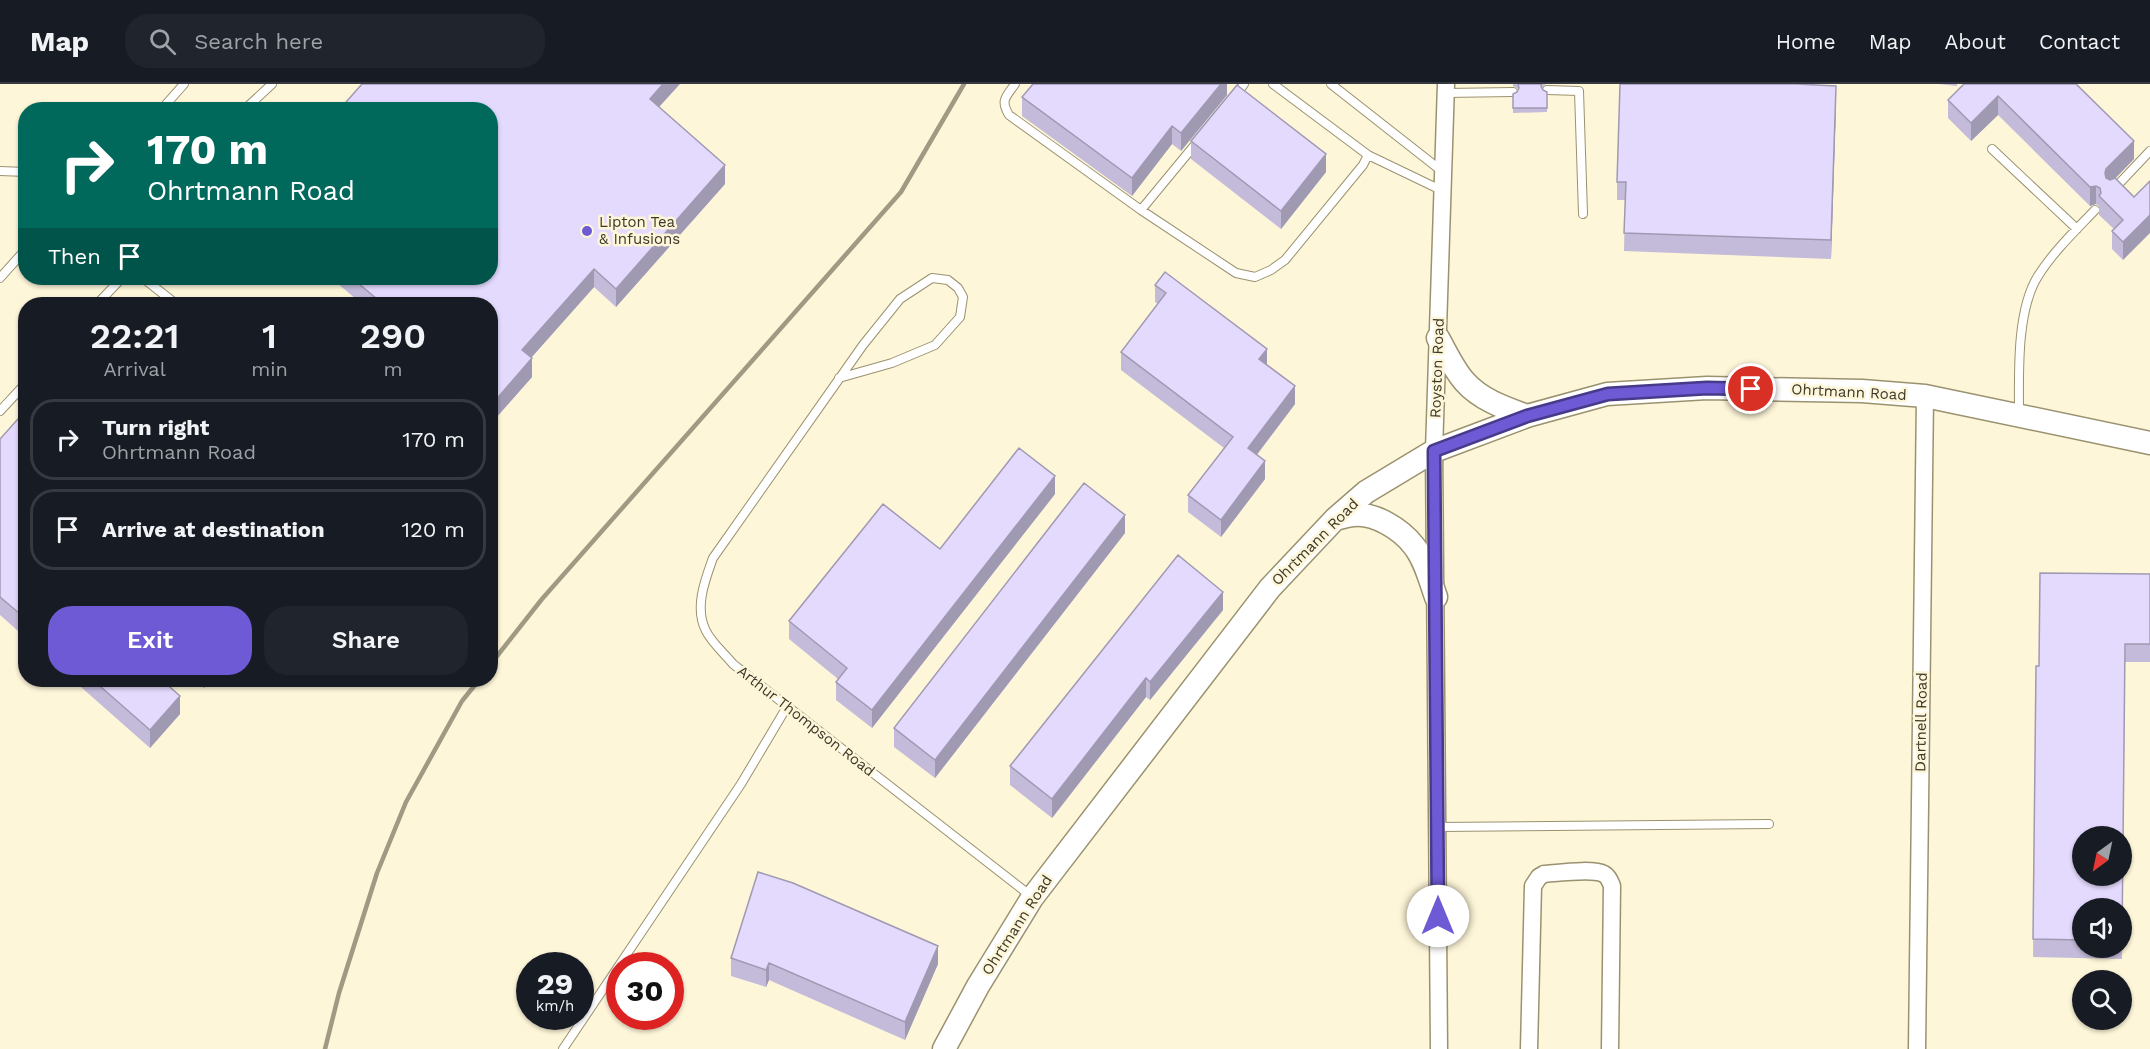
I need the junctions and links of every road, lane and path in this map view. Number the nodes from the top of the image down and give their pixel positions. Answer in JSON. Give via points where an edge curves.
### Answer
{"nodes":[{"id":1,"x":184,"y":84,"type":"edge"},
{"id":2,"x":272,"y":84,"type":"edge"},
{"id":3,"x":1015,"y":84,"type":"edge"},
{"id":4,"x":1244,"y":84,"type":"edge"},
{"id":5,"x":1273,"y":84,"type":"edge"},
{"id":6,"x":1331,"y":84,"type":"edge"},
{"id":7,"x":1490,"y":88,"type":"edge"},
{"id":8,"x":1581,"y":88,"type":"edge"},
{"id":9,"x":1446,"y":89,"type":"edge"},
{"id":10,"x":1547,"y":90,"type":"edge"},
{"id":11,"x":1513,"y":92,"type":"edge"},
{"id":12,"x":167,"y":102,"type":"edge"},
{"id":13,"x":253,"y":102,"type":"edge"},
{"id":14,"x":1230,"y":102,"type":"edge"},
{"id":15,"x":1207,"y":129,"type":"edge"},
{"id":16,"x":1992,"y":149,"type":"dead end"},
{"id":17,"x":2150,"y":151,"type":"edge"},
{"id":18,"x":1368,"y":155,"type":"junction"},
{"id":19,"x":0,"y":171,"type":"edge"},
{"id":20,"x":18,"y":172,"type":"edge"},
{"id":21,"x":1443,"y":172,"type":"junction"},
{"id":22,"x":1444,"y":191,"type":"junction"},
{"id":23,"x":2111,"y":192,"type":"edge"},
{"id":24,"x":1141,"y":210,"type":"junction"},
{"id":25,"x":2095,"y":210,"type":"dead end"},
{"id":26,"x":1584,"y":214,"type":"dead end"},
{"id":27,"x":2077,"y":229,"type":"junction"},
{"id":28,"x":18,"y":258,"type":"edge"},
{"id":29,"x":0,"y":278,"type":"edge"},
{"id":30,"x":115,"y":285,"type":"edge"},
{"id":31,"x":152,"y":285,"type":"edge"},
{"id":32,"x":104,"y":297,"type":"edge"},
{"id":33,"x":167,"y":297,"type":"edge"},
{"id":34,"x":1438,"y":338,"type":"junction"},
{"id":35,"x":839,"y":378,"type":"junction"},
{"id":36,"x":18,"y":392,"type":"edge"},
{"id":37,"x":1925,"y":396,"type":"junction"},
{"id":38,"x":0,"y":411,"type":"edge"},
{"id":39,"x":1527,"y":416,"type":"junction"},
{"id":40,"x":2019,"y":416,"type":"junction"},
{"id":41,"x":2150,"y":443,"type":"edge"},
{"id":42,"x":1434,"y":451,"type":"junction"},
{"id":43,"x":1335,"y":519,"type":"junction"},
{"id":44,"x":1436,"y":597,"type":"junction"},
{"id":45,"x":788,"y":705,"type":"junction"},
{"id":46,"x":1769,"y":824,"type":"dead end"},
{"id":47,"x":1438,"y":826,"type":"junction"},
{"id":48,"x":1032,"y":898,"type":"junction"},
{"id":49,"x":563,"y":1049,"type":"edge"},
{"id":50,"x":944,"y":1049,"type":"edge"},
{"id":51,"x":1439,"y":1049,"type":"edge"},
{"id":52,"x":1529,"y":1049,"type":"edge"},
{"id":53,"x":1610,"y":1049,"type":"edge"},
{"id":54,"x":1917,"y":1049,"type":"edge"}],
"edges":[{"from":1,"to":12,"type":"lane"},
{"from":2,"to":13,"type":"lane"},
{"from":3,"to":24,"type":"lane","via":[[1004,101],[1009,115]]},
{"from":4,"to":14,"type":"lane"},
{"from":5,"to":18,"type":"lane"},
{"from":6,"to":21,"type":"lane"},
{"from":7,"to":9,"type":"lane"},
{"from":7,"to":11,"type":"lane"},
{"from":8,"to":10,"type":"lane"},
{"from":8,"to":26,"type":"lane"},
{"from":9,"to":21,"type":"street","name":"Royston Road"},
{"from":15,"to":24,"type":"lane"},
{"from":16,"to":27,"type":"lane"},
{"from":17,"to":23,"type":"lane"},
{"from":18,"to":22,"type":"lane"},
{"from":18,"to":24,"type":"lane","via":[[1285,260],[1255,277],[1236,273]]},
{"from":19,"to":20,"type":"lane"},
{"from":21,"to":22,"type":"street","name":"Royston Road"},
{"from":22,"to":34,"type":"street","name":"Royston Road"},
{"from":25,"to":27,"type":"lane"},
{"from":27,"to":40,"type":"lane","via":[[2037,277],[2024,309]]},
{"from":28,"to":29,"type":"lane"},
{"from":30,"to":32,"type":"lane"},
{"from":31,"to":33,"type":"lane"},
{"from":34,"to":39,"type":"main road","via":[[1475,392]]},
{"from":34,"to":42,"type":"street","name":"Royston Road"},
{"from":35,"to":35,"type":"lane","name":"Arthur Thompson Road","via":[[892,363],[934,345],[960,317],[963,297],[958,288],[948,280],[932,278],[900,299]]},
{"from":35,"to":45,"type":"lane","name":"Arthur Thompson Road","via":[[713,558],[702,588],[701,612],[706,630],[733,664]]},
{"from":36,"to":38,"type":"lane"},
{"from":37,"to":39,"type":"main road","name":"Ohrtmann Road","via":[[1707,388],[1608,394]]},
{"from":37,"to":40,"type":"main road","name":"Ohrtmann Road"},
{"from":37,"to":54,"type":"street","name":"Dartnell Road"},
{"from":39,"to":42,"type":"main road","name":"Ohrtmann Road"},
{"from":40,"to":41,"type":"main road","name":"Ohrtmann Road"},
{"from":42,"to":43,"type":"main road","name":"Ohrtmann Road","via":[[1366,492]]},
{"from":42,"to":44,"type":"street","name":"Royston Road"},
{"from":43,"to":44,"type":"main road","via":[[1370,516],[1394,527],[1414,545]]},
{"from":43,"to":48,"type":"main road","name":"Ohrtmann Road","via":[[1270,588]]},
{"from":44,"to":47,"type":"street","name":"Royston Road"},
{"from":45,"to":48,"type":"lane","name":"Arthur Thompson Road"},
{"from":45,"to":49,"type":"lane","via":[[741,784]]},
{"from":46,"to":47,"type":"lane"},
{"from":47,"to":51,"type":"street","name":"Royston Road"},
{"from":48,"to":50,"type":"main road","name":"Ohrtmann Road"},
{"from":52,"to":53,"type":"street","via":[[1533,886],[1545,874],[1596,872],[1605,874],[1612,886]]}]}
